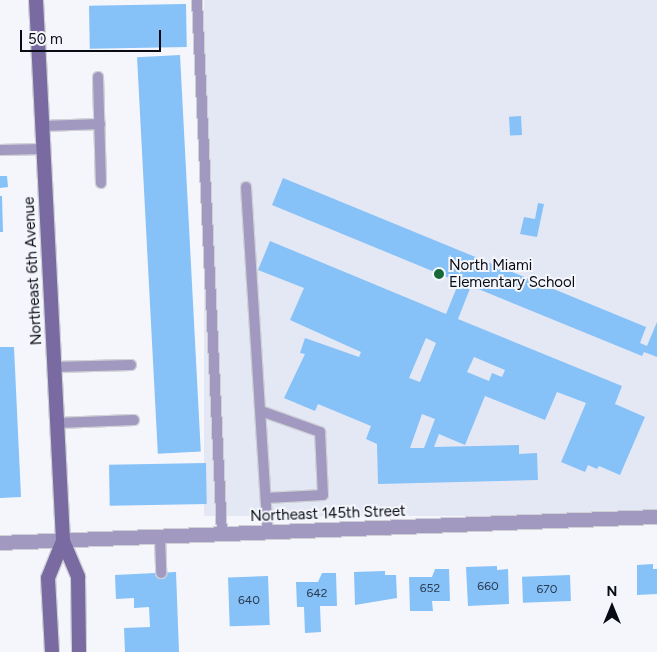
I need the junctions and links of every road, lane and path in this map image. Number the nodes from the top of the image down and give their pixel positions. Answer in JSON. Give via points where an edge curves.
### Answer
{"nodes":[{"id":1,"x":36,"y":0,"type":"edge"},
{"id":2,"x":197,"y":0,"type":"edge"},
{"id":3,"x":98,"y":77,"type":"dead end"},
{"id":4,"x":100,"y":124,"type":"junction"},
{"id":5,"x":42,"y":126,"type":"junction"},
{"id":6,"x":43,"y":149,"type":"junction"},
{"id":7,"x":0,"y":150,"type":"edge"},
{"id":8,"x":101,"y":183,"type":"dead end"},
{"id":9,"x":246,"y":186,"type":"dead end"},
{"id":10,"x":131,"y":365,"type":"dead end"},
{"id":11,"x":54,"y":368,"type":"junction"},
{"id":12,"x":261,"y":410,"type":"junction"},
{"id":13,"x":134,"y":420,"type":"dead end"},
{"id":14,"x":57,"y":423,"type":"junction"},
{"id":15,"x":266,"y":498,"type":"junction"},
{"id":16,"x":657,"y":517,"type":"edge"},
{"id":17,"x":268,"y":532,"type":"junction"},
{"id":18,"x":222,"y":534,"type":"junction"},
{"id":19,"x":160,"y":537,"type":"junction"},
{"id":20,"x":63,"y":541,"type":"junction"},
{"id":21,"x":0,"y":543,"type":"edge"},
{"id":22,"x":161,"y":573,"type":"dead end"},
{"id":23,"x":52,"y":652,"type":"edge"},
{"id":24,"x":79,"y":652,"type":"edge"}],
"edges":[{"from":1,"to":5,"type":"main road","name":"Northeast 6th Avenue"},
{"from":2,"to":18,"type":"lane"},
{"from":3,"to":4,"type":"lane"},
{"from":4,"to":5,"type":"lane"},
{"from":4,"to":8,"type":"lane"},
{"from":5,"to":6,"type":"main road","name":"Northeast 6th Avenue"},
{"from":6,"to":7,"type":"lane"},
{"from":6,"to":11,"type":"main road","name":"Northeast 6th Avenue"},
{"from":9,"to":12,"type":"lane"},
{"from":10,"to":11,"type":"lane"},
{"from":11,"to":14,"type":"main road","name":"Northeast 6th Avenue"},
{"from":12,"to":15,"type":"lane"},
{"from":12,"to":15,"type":"lane","via":[[320,432],[323,495]]},
{"from":13,"to":14,"type":"lane"},
{"from":14,"to":20,"type":"main road","name":"Northeast 6th Avenue"},
{"from":15,"to":17,"type":"lane"},
{"from":16,"to":17,"type":"street","name":"Northeast 145th Street"},
{"from":17,"to":18,"type":"street","name":"Northeast 145th Street"},
{"from":18,"to":19,"type":"street","name":"Northeast 145th Street"},
{"from":19,"to":20,"type":"street","name":"Northeast 145th Street"},
{"from":19,"to":22,"type":"lane"},
{"from":20,"to":21,"type":"street","name":"Northeast 145th Street"},
{"from":20,"to":23,"type":"main road","name":"Northeast 6th Avenue","via":[[48,578]]},
{"from":20,"to":24,"type":"main road","name":"Northeast 6th Avenue","via":[[78,576]]}]}
